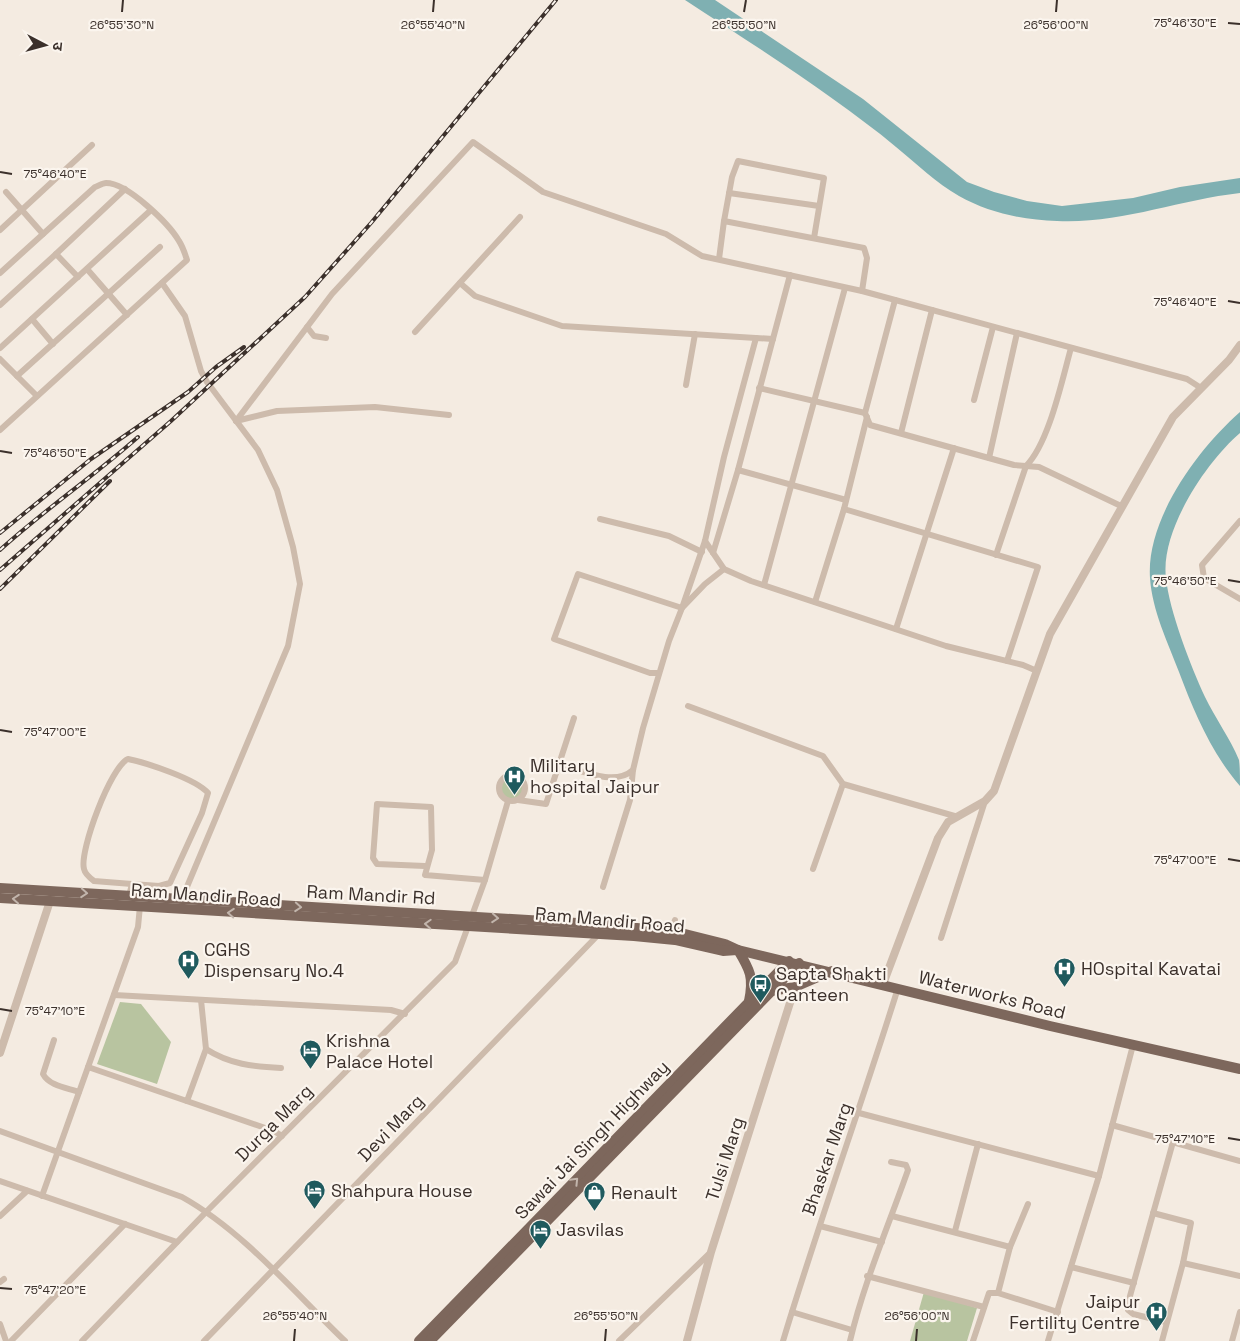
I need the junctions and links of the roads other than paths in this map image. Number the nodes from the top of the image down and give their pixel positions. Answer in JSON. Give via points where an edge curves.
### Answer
{"nodes":[{"id":1,"x":92,"y":145,"type":"dead end"},
{"id":2,"x":125,"y":189,"type":"junction"},
{"id":3,"x":6,"y":192,"type":"dead end"},
{"id":4,"x":729,"y":193,"type":"junction"},
{"id":5,"x":819,"y":206,"type":"junction"},
{"id":6,"x":22,"y":210,"type":"junction"},
{"id":7,"x":151,"y":210,"type":"junction"},
{"id":8,"x":520,"y":216,"type":"dead end"},
{"id":9,"x":724,"y":221,"type":"junction"},
{"id":10,"x":0,"y":230,"type":"edge"},
{"id":11,"x":43,"y":234,"type":"junction"},
{"id":12,"x":814,"y":238,"type":"junction"},
{"id":13,"x":160,"y":247,"type":"dead end"},
{"id":14,"x":56,"y":254,"type":"junction"},
{"id":15,"x":719,"y":260,"type":"junction"},
{"id":16,"x":87,"y":268,"type":"junction"},
{"id":17,"x":0,"y":274,"type":"edge"},
{"id":18,"x":790,"y":275,"type":"junction"},
{"id":19,"x":78,"y":277,"type":"junction"},
{"id":20,"x":162,"y":283,"type":"junction"},
{"id":21,"x":460,"y":283,"type":"junction"},
{"id":22,"x":845,"y":288,"type":"junction"},
{"id":23,"x":862,"y":291,"type":"junction"},
{"id":24,"x":108,"y":294,"type":"junction"},
{"id":25,"x":894,"y":300,"type":"junction"},
{"id":26,"x":0,"y":305,"type":"edge"},
{"id":27,"x":932,"y":310,"type":"junction"},
{"id":28,"x":127,"y":315,"type":"junction"},
{"id":29,"x":32,"y":319,"type":"junction"},
{"id":30,"x":307,"y":327,"type":"junction"},
{"id":31,"x":993,"y":327,"type":"junction"},
{"id":32,"x":416,"y":332,"type":"dead end"},
{"id":33,"x":1017,"y":333,"type":"junction"},
{"id":34,"x":695,"y":334,"type":"junction"},
{"id":35,"x":326,"y":338,"type":"dead end"},
{"id":36,"x":756,"y":338,"type":"junction"},
{"id":37,"x":773,"y":339,"type":"junction"},
{"id":38,"x":53,"y":344,"type":"junction"},
{"id":39,"x":1240,"y":345,"type":"edge"},
{"id":40,"x":0,"y":348,"type":"edge"},
{"id":41,"x":1071,"y":348,"type":"junction"},
{"id":42,"x":0,"y":359,"type":"edge"},
{"id":43,"x":17,"y":376,"type":"junction"},
{"id":44,"x":686,"y":385,"type":"dead end"},
{"id":45,"x":760,"y":388,"type":"junction"},
{"id":46,"x":1201,"y":388,"type":"junction"},
{"id":47,"x":37,"y":396,"type":"junction"},
{"id":48,"x":974,"y":400,"type":"dead end"},
{"id":49,"x":814,"y":401,"type":"junction"},
{"id":50,"x":248,"y":405,"type":"junction"},
{"id":51,"x":449,"y":415,"type":"dead end"},
{"id":52,"x":866,"y":415,"type":"junction"},
{"id":53,"x":248,"y":418,"type":"junction"},
{"id":54,"x":236,"y":421,"type":"junction"},
{"id":55,"x":0,"y":430,"type":"edge"},
{"id":56,"x":901,"y":433,"type":"junction"},
{"id":57,"x":954,"y":448,"type":"junction"},
{"id":58,"x":988,"y":458,"type":"junction"},
{"id":59,"x":1026,"y":466,"type":"junction"},
{"id":60,"x":738,"y":470,"type":"junction"},
{"id":61,"x":791,"y":484,"type":"junction"},
{"id":62,"x":846,"y":500,"type":"junction"},
{"id":63,"x":1121,"y":506,"type":"junction"},
{"id":64,"x":844,"y":509,"type":"junction"},
{"id":65,"x":600,"y":518,"type":"dead end"},
{"id":66,"x":1240,"y":521,"type":"edge"},
{"id":67,"x":927,"y":532,"type":"junction"},
{"id":68,"x":706,"y":541,"type":"junction"},
{"id":69,"x":702,"y":552,"type":"junction"},
{"id":70,"x":713,"y":553,"type":"junction"},
{"id":71,"x":996,"y":555,"type":"junction"},
{"id":72,"x":724,"y":569,"type":"junction"},
{"id":73,"x":695,"y":574,"type":"junction"},
{"id":74,"x":764,"y":585,"type":"junction"},
{"id":75,"x":699,"y":590,"type":"junction"},
{"id":76,"x":1240,"y":599,"type":"edge"},
{"id":77,"x":815,"y":602,"type":"junction"},
{"id":78,"x":682,"y":608,"type":"junction"},
{"id":79,"x":896,"y":630,"type":"junction"},
{"id":80,"x":1008,"y":661,"type":"junction"},
{"id":81,"x":1037,"y":671,"type":"junction"},
{"id":82,"x":659,"y":673,"type":"junction"},
{"id":83,"x":688,"y":706,"type":"dead end"},
{"id":84,"x":574,"y":718,"type":"dead end"},
{"id":85,"x":559,"y":764,"type":"junction"},
{"id":86,"x":633,"y":770,"type":"junction"},
{"id":87,"x":842,"y":784,"type":"junction"},
{"id":88,"x":518,"y":800,"type":"junction"},
{"id":89,"x":508,"y":801,"type":"junction"},
{"id":90,"x":985,"y":801,"type":"junction"},
{"id":91,"x":958,"y":817,"type":"junction"},
{"id":92,"x":425,"y":866,"type":"junction"},
{"id":93,"x":813,"y":869,"type":"dead end"},
{"id":94,"x":485,"y":880,"type":"junction"},
{"id":95,"x":132,"y":884,"type":"junction"},
{"id":96,"x":603,"y":887,"type":"dead end"},
{"id":97,"x":0,"y":888,"type":"edge"},
{"id":98,"x":51,"y":896,"type":"junction"},
{"id":99,"x":130,"y":896,"type":"junction"},
{"id":100,"x":0,"y":898,"type":"edge"},
{"id":101,"x":180,"y":905,"type":"junction"},
{"id":102,"x":140,"y":906,"type":"junction"},
{"id":103,"x":675,"y":920,"type":"dead end"},
{"id":104,"x":470,"y":921,"type":"junction"},
{"id":105,"x":603,"y":931,"type":"junction"},
{"id":106,"x":670,"y":936,"type":"junction"},
{"id":107,"x":941,"y":938,"type":"dead end"},
{"id":108,"x":738,"y":950,"type":"junction"},
{"id":109,"x":794,"y":962,"type":"junction"},
{"id":110,"x":832,"y":972,"type":"junction"},
{"id":111,"x":883,"y":984,"type":"junction"},
{"id":112,"x":795,"y":987,"type":"junction"},
{"id":113,"x":898,"y":988,"type":"junction"},
{"id":114,"x":771,"y":991,"type":"junction"},
{"id":115,"x":114,"y":995,"type":"junction"},
{"id":116,"x":202,"y":1000,"type":"junction"},
{"id":117,"x":749,"y":1001,"type":"junction"},
{"id":118,"x":405,"y":1014,"type":"junction"},
{"id":119,"x":54,"y":1040,"type":"dead end"},
{"id":120,"x":1133,"y":1045,"type":"junction"},
{"id":121,"x":206,"y":1049,"type":"junction"},
{"id":122,"x":0,"y":1053,"type":"edge"},
{"id":123,"x":88,"y":1067,"type":"junction"},
{"id":124,"x":281,"y":1068,"type":"dead end"},
{"id":125,"x":1240,"y":1069,"type":"edge"},
{"id":126,"x":79,"y":1092,"type":"junction"},
{"id":127,"x":187,"y":1101,"type":"junction"},
{"id":128,"x":859,"y":1113,"type":"junction"},
{"id":129,"x":1112,"y":1126,"type":"junction"},
{"id":130,"x":0,"y":1131,"type":"edge"},
{"id":131,"x":282,"y":1136,"type":"junction"},
{"id":132,"x":1173,"y":1142,"type":"junction"},
{"id":133,"x":978,"y":1144,"type":"junction"},
{"id":134,"x":58,"y":1152,"type":"junction"},
{"id":135,"x":1240,"y":1160,"type":"edge"},
{"id":136,"x":891,"y":1162,"type":"dead end"},
{"id":137,"x":1099,"y":1176,"type":"junction"},
{"id":138,"x":0,"y":1182,"type":"edge"},
{"id":139,"x":27,"y":1191,"type":"junction"},
{"id":140,"x":42,"y":1196,"type":"junction"},
{"id":141,"x":1028,"y":1204,"type":"dead end"},
{"id":142,"x":207,"y":1211,"type":"junction"},
{"id":143,"x":1153,"y":1213,"type":"junction"},
{"id":144,"x":0,"y":1216,"type":"edge"},
{"id":145,"x":892,"y":1216,"type":"junction"},
{"id":146,"x":125,"y":1224,"type":"junction"},
{"id":147,"x":820,"y":1226,"type":"junction"},
{"id":148,"x":955,"y":1231,"type":"junction"},
{"id":149,"x":177,"y":1242,"type":"junction"},
{"id":150,"x":882,"y":1242,"type":"junction"},
{"id":151,"x":1010,"y":1247,"type":"junction"},
{"id":152,"x":711,"y":1252,"type":"junction"},
{"id":153,"x":1183,"y":1263,"type":"junction"},
{"id":154,"x":1071,"y":1267,"type":"junction"},
{"id":155,"x":274,"y":1271,"type":"junction"},
{"id":156,"x":867,"y":1276,"type":"junction"},
{"id":157,"x":1240,"y":1276,"type":"edge"},
{"id":158,"x":484,"y":1281,"type":"junction"},
{"id":159,"x":1134,"y":1283,"type":"junction"},
{"id":160,"x":998,"y":1293,"type":"junction"},
{"id":161,"x":984,"y":1306,"type":"junction"},
{"id":162,"x":792,"y":1312,"type":"junction"},
{"id":163,"x":1058,"y":1312,"type":"junction"},
{"id":164,"x":1240,"y":1312,"type":"edge"},
{"id":165,"x":1166,"y":1322,"type":"junction"},
{"id":166,"x":1239,"y":1322,"type":"edge"},
{"id":167,"x":0,"y":1324,"type":"edge"},
{"id":168,"x":852,"y":1330,"type":"junction"},
{"id":169,"x":6,"y":1341,"type":"edge"},
{"id":170,"x":11,"y":1341,"type":"edge"},
{"id":171,"x":82,"y":1341,"type":"edge"},
{"id":172,"x":204,"y":1341,"type":"edge"},
{"id":173,"x":345,"y":1341,"type":"edge"},
{"id":174,"x":419,"y":1341,"type":"edge"},
{"id":175,"x":430,"y":1341,"type":"edge"},
{"id":176,"x":620,"y":1341,"type":"edge"},
{"id":177,"x":687,"y":1341,"type":"edge"},
{"id":178,"x":784,"y":1341,"type":"edge"},
{"id":179,"x":850,"y":1341,"type":"edge"},
{"id":180,"x":973,"y":1341,"type":"edge"},
{"id":181,"x":1048,"y":1341,"type":"edge"},
{"id":182,"x":1162,"y":1341,"type":"edge"},
{"id":183,"x":1232,"y":1341,"type":"edge"}],
"edges":[{"from":1,"to":6,"type":"street"},
{"from":2,"to":7,"type":"street"},
{"from":2,"to":11,"type":"street","via":[[106,183],[95,187]]},
{"from":2,"to":14,"type":"street"},
{"from":3,"to":6,"type":"street"},
{"from":4,"to":5,"type":"street"},
{"from":4,"to":5,"type":"street","via":[[738,162],[824,178]]},
{"from":4,"to":9,"type":"street"},
{"from":5,"to":12,"type":"street"},
{"from":6,"to":10,"type":"street"},
{"from":6,"to":11,"type":"street"},
{"from":7,"to":16,"type":"street"},
{"from":7,"to":20,"type":"street","via":[[179,241],[187,260]]},
{"from":8,"to":21,"type":"street"},
{"from":9,"to":12,"type":"street"},
{"from":9,"to":15,"type":"street"},
{"from":11,"to":17,"type":"street"},
{"from":12,"to":23,"type":"street","via":[[864,248],[867,258]]},
{"from":13,"to":24,"type":"street"},
{"from":14,"to":19,"type":"street"},
{"from":14,"to":26,"type":"street"},
{"from":15,"to":18,"type":"street"},
{"from":15,"to":30,"type":"street","via":[[702,256],[666,234],[543,192],[473,142],[332,294]]},
{"from":16,"to":19,"type":"street"},
{"from":16,"to":24,"type":"street"},
{"from":18,"to":22,"type":"street"},
{"from":18,"to":37,"type":"street"},
{"from":19,"to":29,"type":"street"},
{"from":20,"to":28,"type":"street"},
{"from":20,"to":54,"type":"street","via":[[185,316],[201,371]]},
{"from":21,"to":32,"type":"street"},
{"from":21,"to":34,"type":"street","via":[[475,296],[562,326]]},
{"from":22,"to":23,"type":"street"},
{"from":22,"to":49,"type":"street"},
{"from":23,"to":25,"type":"street"},
{"from":24,"to":28,"type":"street"},
{"from":24,"to":38,"type":"street"},
{"from":25,"to":27,"type":"street"},
{"from":25,"to":52,"type":"street"},
{"from":27,"to":31,"type":"street"},
{"from":27,"to":56,"type":"street"},
{"from":28,"to":47,"type":"street"},
{"from":29,"to":38,"type":"street"},
{"from":29,"to":40,"type":"street"},
{"from":30,"to":35,"type":"street","via":[[314,336]]},
{"from":30,"to":50,"type":"street"},
{"from":31,"to":33,"type":"street"},
{"from":31,"to":48,"type":"street"},
{"from":33,"to":41,"type":"street"},
{"from":33,"to":58,"type":"street"},
{"from":34,"to":36,"type":"street"},
{"from":34,"to":44,"type":"street"},
{"from":36,"to":37,"type":"street"},
{"from":36,"to":68,"type":"street","via":[[724,457]]},
{"from":37,"to":45,"type":"street"},
{"from":38,"to":43,"type":"street"},
{"from":39,"to":46,"type":"street"},
{"from":41,"to":46,"type":"street","via":[[1187,379]]},
{"from":41,"to":59,"type":"street","via":[[1050,417],[1034,457]]},
{"from":42,"to":43,"type":"street"},
{"from":43,"to":47,"type":"street"},
{"from":45,"to":49,"type":"street"},
{"from":45,"to":60,"type":"street"},
{"from":46,"to":63,"type":"street","via":[[1173,417]]},
{"from":47,"to":55,"type":"street"},
{"from":49,"to":52,"type":"street"},
{"from":49,"to":61,"type":"street"},
{"from":50,"to":53,"type":"street"},
{"from":50,"to":54,"type":"street"},
{"from":51,"to":53,"type":"street","via":[[375,407],[277,412]]},
{"from":52,"to":56,"type":"street","via":[[870,425]]},
{"from":52,"to":62,"type":"street"},
{"from":53,"to":54,"type":"street"},
{"from":54,"to":101,"type":"street","via":[[258,450],[277,490],[300,584],[288,646]]},
{"from":56,"to":57,"type":"street"},
{"from":57,"to":58,"type":"street"},
{"from":57,"to":67,"type":"street"},
{"from":58,"to":59,"type":"street"},
{"from":59,"to":63,"type":"street","via":[[1040,467]]},
{"from":59,"to":71,"type":"street"},
{"from":60,"to":61,"type":"street"},
{"from":60,"to":70,"type":"street"},
{"from":61,"to":62,"type":"street"},
{"from":61,"to":74,"type":"street"},
{"from":62,"to":64,"type":"street"},
{"from":63,"to":81,"type":"street","via":[[1050,634]]},
{"from":64,"to":67,"type":"street"},
{"from":64,"to":77,"type":"street"},
{"from":65,"to":69,"type":"street","via":[[668,536]]},
{"from":66,"to":76,"type":"street","via":[[1202,565],[1202,572],[1209,583]]},
{"from":67,"to":71,"type":"street"},
{"from":67,"to":79,"type":"street"},
{"from":68,"to":69,"type":"street"},
{"from":68,"to":70,"type":"street"},
{"from":69,"to":73,"type":"street"},
{"from":70,"to":72,"type":"street"},
{"from":71,"to":80,"type":"street","via":[[1038,567]]},
{"from":72,"to":74,"type":"street"},
{"from":72,"to":75,"type":"street"},
{"from":73,"to":75,"type":"street"},
{"from":73,"to":78,"type":"street"},
{"from":74,"to":77,"type":"street"},
{"from":75,"to":78,"type":"street"},
{"from":77,"to":79,"type":"street"},
{"from":78,"to":82,"type":"street"},
{"from":78,"to":82,"type":"street","via":[[578,574],[554,639],[650,673]]},
{"from":79,"to":80,"type":"street"},
{"from":80,"to":81,"type":"street"},
{"from":81,"to":90,"type":"street","via":[[994,791]]},
{"from":82,"to":86,"type":"street"},
{"from":83,"to":87,"type":"street","via":[[823,756]]},
{"from":84,"to":85,"type":"street"},
{"from":85,"to":86,"type":"street","via":[[612,778],[622,778]]},
{"from":85,"to":88,"type":"street","via":[[546,804]]},
{"from":86,"to":96,"type":"street","via":[[630,800]]},
{"from":87,"to":91,"type":"street"},
{"from":87,"to":93,"type":"street"},
{"from":88,"to":89,"type":"street"},
{"from":88,"to":89,"type":"street","via":[[525,792],[525,783],[512,774],[504,777],[499,788]]},
{"from":89,"to":94,"type":"street","name":"Durga Marg"},
{"from":90,"to":91,"type":"street"},
{"from":90,"to":107,"type":"street"},
{"from":91,"to":111,"type":"street","via":[[948,822],[938,838]]},
{"from":92,"to":92,"type":"street","via":[[432,850],[431,807],[378,804],[373,858],[377,864]]},
{"from":92,"to":94,"type":"street","via":[[424,875]]},
{"from":94,"to":104,"type":"street","name":"Durga Marg"},
{"from":95,"to":95,"type":"street","via":[[159,886],[170,883],[208,793],[203,787],[171,773],[128,759],[113,775],[94,822],[84,870],[94,881]]},
{"from":95,"to":99,"type":"street"},
{"from":97,"to":98,"type":"main road","name":"Ram Mandir Rd"},
{"from":98,"to":99,"type":"main road","name":"Ram Mandir Rd","one_way":true},
{"from":98,"to":100,"type":"main road","name":"Ram Mandir Road","one_way":true},
{"from":98,"to":102,"type":"main road","name":"Ram Mandir Road"},
{"from":98,"to":122,"type":"street"},
{"from":99,"to":101,"type":"main road","name":"Ram Mandir Rd"},
{"from":101,"to":102,"type":"main road","name":"Ram Mandir Road"},
{"from":101,"to":104,"type":"main road","name":"Ram Mandir Rd"},
{"from":102,"to":115,"type":"street","via":[[138,927]]},
{"from":103,"to":106,"type":"street"},
{"from":104,"to":105,"type":"main road","name":"Ram Mandir Rd"},
{"from":104,"to":118,"type":"street","name":"Durga Marg","via":[[455,962]]},
{"from":105,"to":106,"type":"main road","name":"Ram Mandir Rd"},
{"from":105,"to":155,"type":"street","name":"Devi Marg"},
{"from":106,"to":108,"type":"main road","name":"Ram Mandir Rd","via":[[725,944]]},
{"from":108,"to":109,"type":"main road","name":"Waterworks Road"},
{"from":108,"to":117,"type":"main road","via":[[753,983]]},
{"from":109,"to":110,"type":"main road","name":"Waterworks Road"},
{"from":109,"to":114,"type":"main road"},
{"from":109,"to":117,"type":"main road","name":"Sawai Jai Singh Highway"},
{"from":110,"to":111,"type":"main road","name":"Waterworks Road"},
{"from":110,"to":112,"type":"main road"},
{"from":111,"to":113,"type":"main road","name":"Waterworks Road"},
{"from":112,"to":114,"type":"main road"},
{"from":112,"to":152,"type":"street","name":"Tulsi Marg"},
{"from":113,"to":120,"type":"main road","name":"Waterworks Road"},
{"from":113,"to":128,"type":"street","name":"Bhaskar Marg"},
{"from":114,"to":158,"type":"main road"},
{"from":115,"to":116,"type":"street"},
{"from":115,"to":123,"type":"street"},
{"from":116,"to":118,"type":"street","via":[[392,1010]]},
{"from":116,"to":121,"type":"street"},
{"from":158,"to":117,"type":"main road","name":"Sawai Jai Singh Highway","one_way":true},
{"from":118,"to":131,"type":"street","name":"Durga Marg"},
{"from":119,"to":126,"type":"street","via":[[44,1077]]},
{"from":120,"to":125,"type":"main road","name":"Waterworks Road"},
{"from":120,"to":129,"type":"street"},
{"from":121,"to":124,"type":"street","via":[[253,1067]]},
{"from":121,"to":127,"type":"street"},
{"from":123,"to":126,"type":"street"},
{"from":123,"to":127,"type":"street"},
{"from":126,"to":134,"type":"street"},
{"from":127,"to":131,"type":"street"},
{"from":128,"to":133,"type":"street"},
{"from":128,"to":147,"type":"street","name":"Bhaskar Marg"},
{"from":129,"to":132,"type":"street"},
{"from":129,"to":137,"type":"street"},
{"from":130,"to":134,"type":"street"},
{"from":131,"to":142,"type":"street","name":"Durga Marg"},
{"from":132,"to":135,"type":"street"},
{"from":132,"to":143,"type":"street"},
{"from":133,"to":137,"type":"street"},
{"from":133,"to":148,"type":"street"},
{"from":134,"to":140,"type":"street"},
{"from":134,"to":142,"type":"street","via":[[182,1197]]},
{"from":136,"to":145,"type":"street","via":[[906,1165],[908,1170]]},
{"from":137,"to":154,"type":"street"},
{"from":138,"to":139,"type":"street"},
{"from":139,"to":140,"type":"street"},
{"from":139,"to":144,"type":"street"},
{"from":140,"to":146,"type":"street"},
{"from":141,"to":151,"type":"street"},
{"from":142,"to":149,"type":"street","name":"Durga Marg"},
{"from":142,"to":155,"type":"street"},
{"from":143,"to":153,"type":"street","via":[[1191,1223]]},
{"from":143,"to":159,"type":"street"},
{"from":145,"to":148,"type":"street"},
{"from":145,"to":150,"type":"street"},
{"from":146,"to":149,"type":"street"},
{"from":146,"to":170,"type":"street"},
{"from":147,"to":150,"type":"street"},
{"from":147,"to":162,"type":"street","name":"Bhaskar Marg"},
{"from":148,"to":151,"type":"street"},
{"from":149,"to":171,"type":"street","name":"Durga Marg"},
{"from":150,"to":156,"type":"street"},
{"from":151,"to":160,"type":"street"},
{"from":152,"to":176,"type":"street"},
{"from":152,"to":177,"type":"street","name":"Tulsi Marg"},
{"from":153,"to":157,"type":"street"},
{"from":153,"to":165,"type":"street"},
{"from":154,"to":159,"type":"street"},
{"from":154,"to":163,"type":"street"},
{"from":155,"to":172,"type":"street","name":"Devi Marg"},
{"from":155,"to":173,"type":"street"},
{"from":156,"to":161,"type":"street"},
{"from":156,"to":168,"type":"street"},
{"from":158,"to":174,"type":"main road","name":"Sawai Jai Singh Highway"},
{"from":158,"to":175,"type":"main road"},
{"from":159,"to":165,"type":"street","via":[[1128,1310]]},
{"from":160,"to":161,"type":"street","via":[[990,1293]]},
{"from":160,"to":163,"type":"street"},
{"from":161,"to":180,"type":"street"},
{"from":162,"to":168,"type":"street"},
{"from":162,"to":178,"type":"street","name":"Bhaskar Marg"},
{"from":163,"to":181,"type":"street"},
{"from":164,"to":166,"type":"street"},
{"from":165,"to":182,"type":"street"},
{"from":166,"to":183,"type":"street"},
{"from":167,"to":169,"type":"street"},
{"from":168,"to":179,"type":"street"}]}
